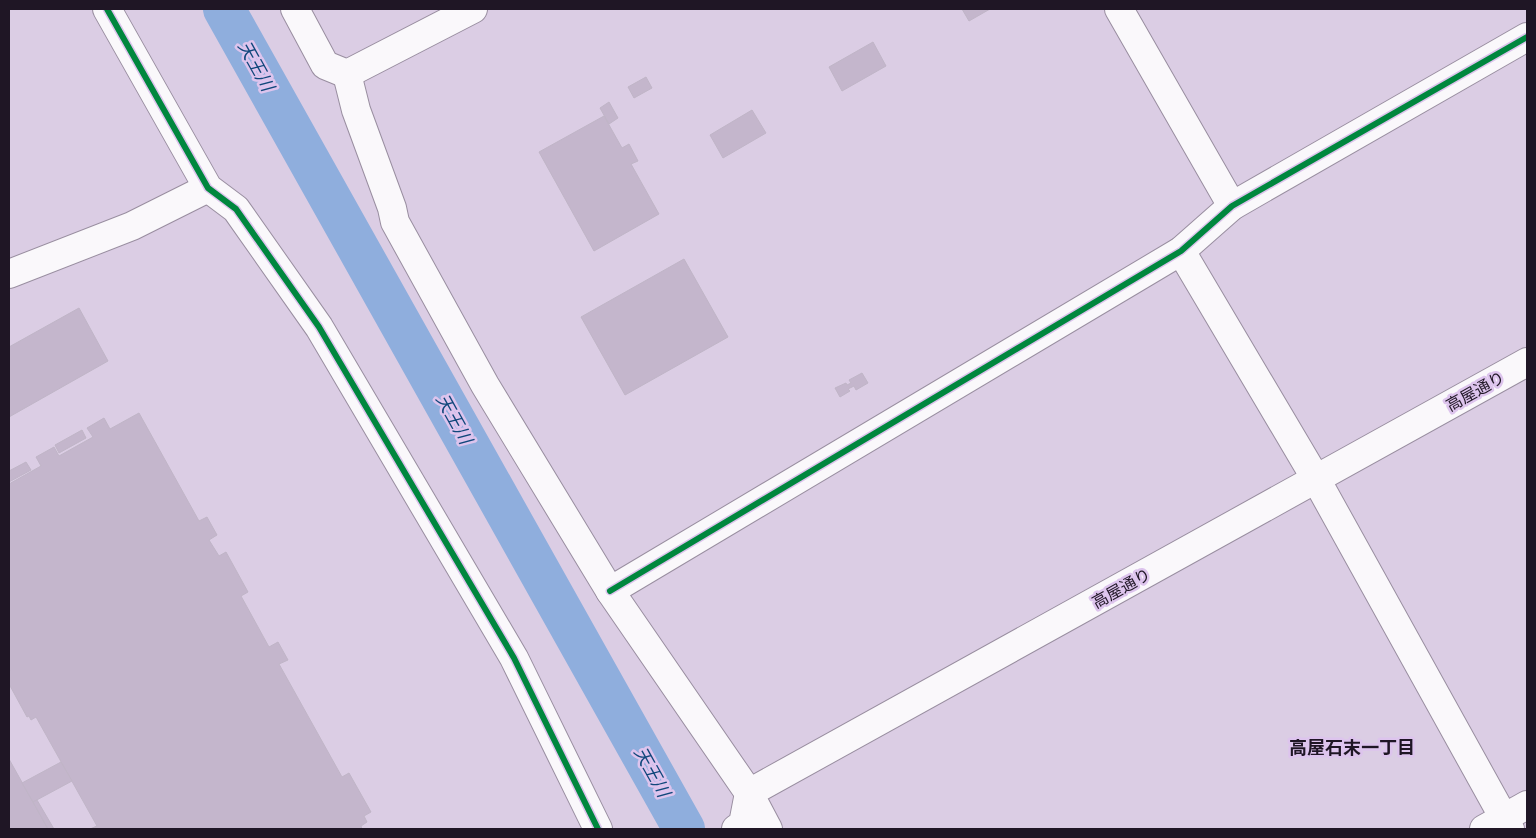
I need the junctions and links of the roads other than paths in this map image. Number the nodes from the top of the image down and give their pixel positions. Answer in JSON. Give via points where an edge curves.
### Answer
{"nodes":[{"id":1,"x":107,"y":9,"type":"edge"},
{"id":2,"x":295,"y":9,"type":"edge"},
{"id":3,"x":473,"y":9,"type":"edge"},
{"id":4,"x":1119,"y":9,"type":"edge"},
{"id":5,"x":1527,"y":37,"type":"edge"},
{"id":6,"x":347,"y":74,"type":"junction"},
{"id":7,"x":208,"y":188,"type":"junction"},
{"id":8,"x":1232,"y":206,"type":"junction"},
{"id":9,"x":1181,"y":251,"type":"junction"},
{"id":10,"x":9,"y":274,"type":"edge"},
{"id":11,"x":1527,"y":362,"type":"edge"},
{"id":12,"x":1316,"y":480,"type":"junction"},
{"id":13,"x":610,"y":592,"type":"junction"},
{"id":14,"x":750,"y":793,"type":"junction"},
{"id":15,"x":1527,"y":805,"type":"edge"},
{"id":16,"x":1499,"y":826,"type":"edge"},
{"id":17,"x":598,"y":829,"type":"edge"},
{"id":18,"x":736,"y":829,"type":"edge"},
{"id":19,"x":768,"y":829,"type":"edge"}],
"edges":[{"from":1,"to":7,"type":"street"},
{"from":2,"to":6,"type":"street","via":[[325,65]]},
{"from":3,"to":6,"type":"street"},
{"from":4,"to":8,"type":"street"},
{"from":5,"to":8,"type":"street"},
{"from":6,"to":13,"type":"street","via":[[356,110],[395,222],[485,385]]},
{"from":7,"to":10,"type":"street","via":[[132,226]]},
{"from":7,"to":17,"type":"street","via":[[236,209],[319,326],[514,658]]},
{"from":8,"to":9,"type":"street"},
{"from":9,"to":12,"type":"street"},
{"from":9,"to":13,"type":"street"},
{"from":11,"to":12,"type":"street","name":"高屋通り"},
{"from":12,"to":14,"type":"street","name":"高屋通り"},
{"from":12,"to":16,"type":"street"},
{"from":13,"to":14,"type":"street"},
{"from":14,"to":18,"type":"street","via":[[743,824]]},
{"from":14,"to":19,"type":"street"},
{"from":15,"to":16,"type":"street"}]}
